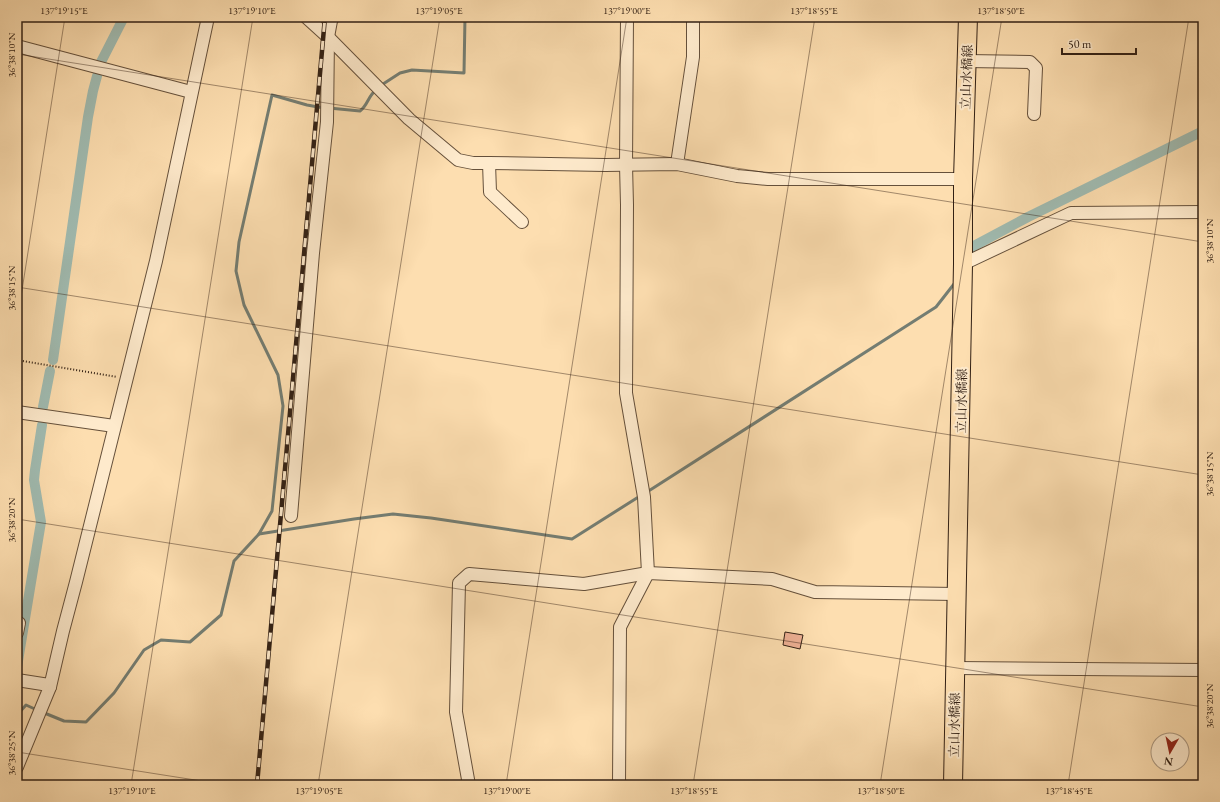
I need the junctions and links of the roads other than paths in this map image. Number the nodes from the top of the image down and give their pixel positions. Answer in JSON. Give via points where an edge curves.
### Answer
{"nodes":[{"id":1,"x":208,"y":17,"type":"edge"},
{"id":2,"x":306,"y":17,"type":"edge"},
{"id":3,"x":333,"y":17,"type":"edge"},
{"id":4,"x":627,"y":17,"type":"edge"},
{"id":5,"x":693,"y":17,"type":"edge"},
{"id":6,"x":968,"y":17,"type":"edge"},
{"id":7,"x":328,"y":38,"type":"junction"},
{"id":8,"x":17,"y":46,"type":"edge"},
{"id":9,"x":966,"y":61,"type":"junction"},
{"id":10,"x":191,"y":92,"type":"junction"},
{"id":11,"x":1034,"y":114,"type":"dead end"},
{"id":12,"x":489,"y":163,"type":"junction"},
{"id":13,"x":677,"y":164,"type":"junction"},
{"id":14,"x":626,"y":165,"type":"junction"},
{"id":15,"x":963,"y":179,"type":"junction"},
{"id":16,"x":1203,"y":212,"type":"edge"},
{"id":17,"x":522,"y":222,"type":"dead end"},
{"id":18,"x":963,"y":264,"type":"junction"},
{"id":19,"x":17,"y":412,"type":"edge"},
{"id":20,"x":114,"y":426,"type":"junction"},
{"id":21,"x":291,"y":516,"type":"dead end"},
{"id":22,"x":648,"y":574,"type":"junction"},
{"id":23,"x":956,"y":594,"type":"junction"},
{"id":24,"x":955,"y":668,"type":"junction"},
{"id":25,"x":1203,"y":670,"type":"edge"},
{"id":26,"x":17,"y":680,"type":"edge"},
{"id":27,"x":50,"y":687,"type":"junction"},
{"id":28,"x":17,"y":767,"type":"edge"},
{"id":29,"x":469,"y":785,"type":"edge"},
{"id":30,"x":619,"y":785,"type":"edge"},
{"id":31,"x":953,"y":785,"type":"edge"}],
"edges":[{"from":1,"to":10,"type":"street"},
{"from":2,"to":7,"type":"street"},
{"from":3,"to":7,"type":"street"},
{"from":4,"to":14,"type":"street"},
{"from":5,"to":13,"type":"street","via":[[693,58]]},
{"from":6,"to":9,"type":"main road","name":"立山水橋線"},
{"from":7,"to":12,"type":"street","via":[[409,119],[458,160]]},
{"from":7,"to":21,"type":"street","via":[[327,122]]},
{"from":8,"to":10,"type":"street"},
{"from":9,"to":11,"type":"street","via":[[1030,62],[1036,68]]},
{"from":9,"to":15,"type":"main road","name":"立山水橋線"},
{"from":10,"to":20,"type":"street","via":[[156,261]]},
{"from":12,"to":14,"type":"street"},
{"from":12,"to":17,"type":"street","via":[[490,192]]},
{"from":13,"to":14,"type":"street"},
{"from":13,"to":15,"type":"street","via":[[737,176],[768,179]]},
{"from":14,"to":22,"type":"street","via":[[626,393],[644,497]]},
{"from":15,"to":18,"type":"main road","name":"立山水橋線"},
{"from":16,"to":18,"type":"street","via":[[1071,213]]},
{"from":18,"to":23,"type":"main road","name":"立山水橋線"},
{"from":19,"to":20,"type":"street"},
{"from":20,"to":27,"type":"street"},
{"from":22,"to":23,"type":"street","via":[[772,579],[815,592]]},
{"from":22,"to":29,"type":"street","via":[[584,584],[470,574],[459,583],[456,712]]},
{"from":22,"to":30,"type":"street","via":[[620,627]]},
{"from":23,"to":24,"type":"main road","name":"立山水橋線"},
{"from":24,"to":25,"type":"street"},
{"from":24,"to":31,"type":"main road","name":"立山水橋線"},
{"from":26,"to":27,"type":"street"},
{"from":27,"to":28,"type":"street"}]}
